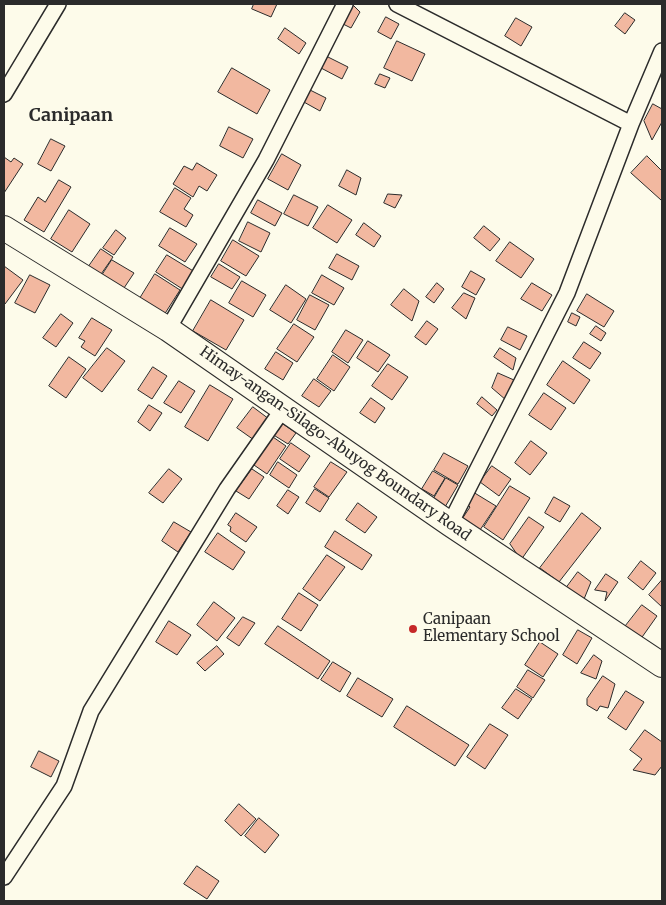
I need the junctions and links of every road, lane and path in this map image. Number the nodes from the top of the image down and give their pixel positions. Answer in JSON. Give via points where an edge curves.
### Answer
{"nodes":[{"id":1,"x":58,"y":4,"type":"edge"},
{"id":2,"x":345,"y":4,"type":"edge"},
{"id":3,"x":397,"y":4,"type":"edge"},
{"id":4,"x":662,"y":51,"type":"edge"},
{"id":5,"x":4,"y":94,"type":"edge"},
{"id":6,"x":632,"y":124,"type":"junction"},
{"id":7,"x":4,"y":228,"type":"edge"},
{"id":8,"x":168,"y":329,"type":"junction"},
{"id":9,"x":283,"y":409,"type":"junction"},
{"id":10,"x":450,"y":524,"type":"junction"},
{"id":11,"x":662,"y":665,"type":"edge"},
{"id":12,"x":4,"y":877,"type":"edge"}],
"edges":[{"from":1,"to":5,"type":"street"},
{"from":2,"to":8,"type":"street","via":[[266,160]]},
{"from":3,"to":6,"type":"street"},
{"from":4,"to":6,"type":"street"},
{"from":6,"to":10,"type":"street","via":[[568,293]]},
{"from":7,"to":8,"type":"main road","name":"Himay-angan-Silago-Abuyog Boundary Road"},
{"from":8,"to":9,"type":"main road","name":"Himay-angan-Silago-Abuyog Boundary Road"},
{"from":9,"to":10,"type":"main road","name":"Himay-angan-Silago-Abuyog Boundary Road"},
{"from":9,"to":12,"type":"street","via":[[228,489],[91,711],[64,786]]},
{"from":10,"to":11,"type":"main road","name":"Himay-angan-Silago-Abuyog Boundary Road"}]}
